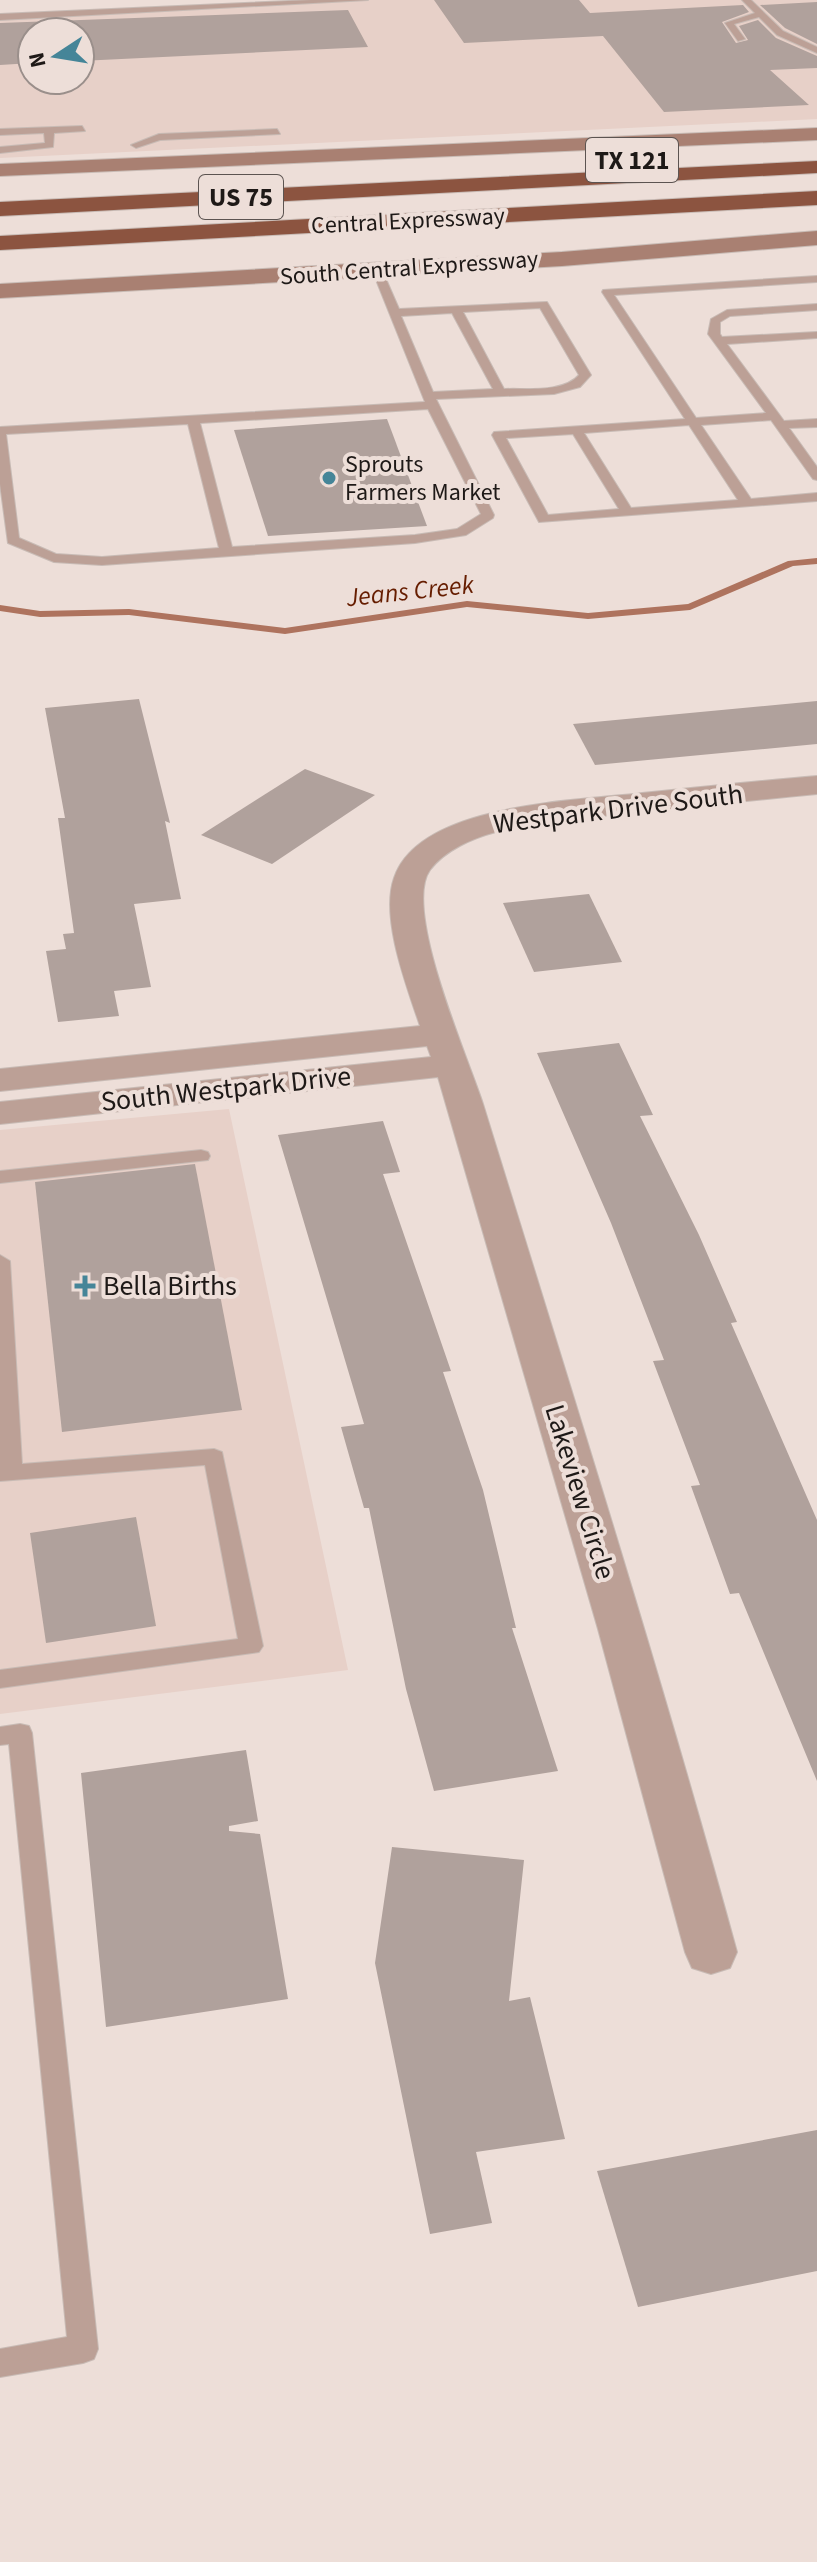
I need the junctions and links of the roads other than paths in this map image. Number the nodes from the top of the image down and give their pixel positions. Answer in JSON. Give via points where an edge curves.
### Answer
{"nodes":[{"id":1,"x":364,"y":0,"type":"edge"},
{"id":2,"x":746,"y":0,"type":"edge"},
{"id":3,"x":761,"y":14,"type":"junction"},
{"id":4,"x":0,"y":17,"type":"edge"},
{"id":5,"x":741,"y":39,"type":"dead end"},
{"id":6,"x":817,"y":50,"type":"edge"},
{"id":7,"x":31,"y":119,"type":"dead end"},
{"id":8,"x":82,"y":129,"type":"dead end"},
{"id":9,"x":49,"y":130,"type":"junction"},
{"id":10,"x":33,"y":131,"type":"junction"},
{"id":11,"x":0,"y":132,"type":"edge"},
{"id":12,"x":277,"y":132,"type":"dead end"},
{"id":13,"x":817,"y":134,"type":"edge"},
{"id":14,"x":20,"y":140,"type":"junction"},
{"id":15,"x":136,"y":145,"type":"dead end"},
{"id":16,"x":817,"y":146,"type":"edge"},
{"id":17,"x":1,"y":164,"type":"edge"},
{"id":18,"x":817,"y":167,"type":"edge"},
{"id":19,"x":449,"y":186,"type":"junction"},
{"id":20,"x":817,"y":198,"type":"edge"},
{"id":21,"x":0,"y":209,"type":"edge"},
{"id":22,"x":817,"y":211,"type":"edge"},
{"id":23,"x":452,"y":218,"type":"junction"},
{"id":24,"x":817,"y":238,"type":"edge"},
{"id":25,"x":0,"y":245,"type":"edge"},
{"id":26,"x":377,"y":270,"type":"junction"},
{"id":27,"x":817,"y":279,"type":"edge"},
{"id":28,"x":6,"y":290,"type":"edge"},
{"id":29,"x":817,"y":307,"type":"edge"},
{"id":30,"x":456,"y":309,"type":"junction"},
{"id":31,"x":394,"y":313,"type":"junction"},
{"id":32,"x":817,"y":335,"type":"edge"},
{"id":33,"x":719,"y":341,"type":"junction"},
{"id":34,"x":500,"y":392,"type":"junction"},
{"id":35,"x":430,"y":400,"type":"junction"},
{"id":36,"x":193,"y":420,"type":"junction"},
{"id":37,"x":778,"y":420,"type":"junction"},
{"id":38,"x":693,"y":421,"type":"junction"},
{"id":39,"x":817,"y":423,"type":"edge"},
{"id":40,"x":576,"y":429,"type":"junction"},
{"id":41,"x":0,"y":431,"type":"edge"},
{"id":42,"x":816,"y":473,"type":"edge"},
{"id":43,"x":817,"y":497,"type":"edge"},
{"id":44,"x":747,"y":503,"type":"junction"},
{"id":45,"x":628,"y":513,"type":"junction"},
{"id":46,"x":4,"y":514,"type":"edge"},
{"id":47,"x":227,"y":551,"type":"junction"},
{"id":48,"x":817,"y":785,"type":"edge"},
{"id":49,"x":447,"y":1050,"type":"junction"},
{"id":50,"x":0,"y":1080,"type":"edge"},
{"id":51,"x":0,"y":1113,"type":"edge"},
{"id":52,"x":201,"y":1156,"type":"dead end"},
{"id":53,"x":0,"y":1177,"type":"edge"},
{"id":54,"x":0,"y":1261,"type":"edge"},
{"id":55,"x":6,"y":1472,"type":"edge"},
{"id":56,"x":0,"y":1679,"type":"edge"},
{"id":57,"x":0,"y":1736,"type":"edge"},
{"id":58,"x":711,"y":1952,"type":"dead end"},
{"id":59,"x":0,"y":2363,"type":"edge"}],
"edges":[{"from":1,"to":4,"type":"lane"},
{"from":2,"to":3,"type":"lane"},
{"from":3,"to":5,"type":"lane","via":[[729,23]]},
{"from":3,"to":6,"type":"lane","via":[[780,33]]},
{"from":7,"to":10,"type":"lane"},
{"from":8,"to":9,"type":"lane"},
{"from":9,"to":10,"type":"lane"},
{"from":9,"to":14,"type":"lane","via":[[50,145]]},
{"from":10,"to":14,"type":"lane"},
{"from":11,"to":14,"type":"lane"},
{"from":12,"to":15,"type":"lane","via":[[159,137]]},
{"from":13,"to":17,"type":"main road","via":[[50,167]]},
{"from":14,"to":17,"type":"lane"},
{"from":16,"to":19,"type":"highway","number":"TX 121","via":[[513,168]]},
{"from":18,"to":19,"type":"highway","name":"Central Expressway","number":"US 75"},
{"from":19,"to":21,"type":"highway","name":"Central Expressway","number":"US 75"},
{"from":20,"to":23,"type":"highway","name":"Central Expressway","number":"US 75"},
{"from":22,"to":23,"type":"highway"},
{"from":23,"to":25,"type":"highway","name":"Central Expressway","number":"US 75"},
{"from":24,"to":26,"type":"main road","name":"South Central Expressway"},
{"from":26,"to":28,"type":"main road","name":"South Central Expressway"},
{"from":26,"to":31,"type":"lane"},
{"from":27,"to":38,"type":"lane","via":[[607,292]]},
{"from":29,"to":33,"type":"lane","via":[[727,313],[715,321]]},
{"from":30,"to":31,"type":"lane"},
{"from":30,"to":34,"type":"lane"},
{"from":30,"to":34,"type":"lane","via":[[543,304],[585,375],[576,385],[554,390]]},
{"from":31,"to":35,"type":"lane"},
{"from":32,"to":33,"type":"lane"},
{"from":33,"to":37,"type":"lane"},
{"from":34,"to":35,"type":"lane"},
{"from":35,"to":36,"type":"lane"},
{"from":35,"to":47,"type":"lane","via":[[488,515],[461,532],[415,539]]},
{"from":36,"to":41,"type":"lane"},
{"from":36,"to":47,"type":"lane"},
{"from":37,"to":38,"type":"lane"},
{"from":37,"to":39,"type":"lane"},
{"from":37,"to":42,"type":"lane"},
{"from":38,"to":40,"type":"lane"},
{"from":38,"to":44,"type":"lane"},
{"from":40,"to":45,"type":"lane"},
{"from":40,"to":45,"type":"lane","via":[[498,435],[544,519]]},
{"from":41,"to":46,"type":"lane"},
{"from":43,"to":44,"type":"lane"},
{"from":44,"to":45,"type":"lane"},
{"from":46,"to":47,"type":"lane","via":[[13,540],[54,558],[102,561]]},
{"from":48,"to":49,"type":"street","name":"Westpark Drive South","via":[[543,813],[483,826],[453,837],[427,855],[410,876],[405,904]]},
{"from":49,"to":50,"type":"street","name":"South Westpark Drive","via":[[201,1060]]},
{"from":49,"to":51,"type":"street","name":"South Westpark Drive"},
{"from":49,"to":58,"type":"street","name":"Lakeview Circle","via":[[667,1785]]},
{"from":52,"to":53,"type":"lane"},
{"from":54,"to":55,"type":"lane"},
{"from":55,"to":56,"type":"lane","via":[[214,1457],[251,1646]]},
{"from":57,"to":59,"type":"lane","via":[[20,1733],[83,2349]]}]}
